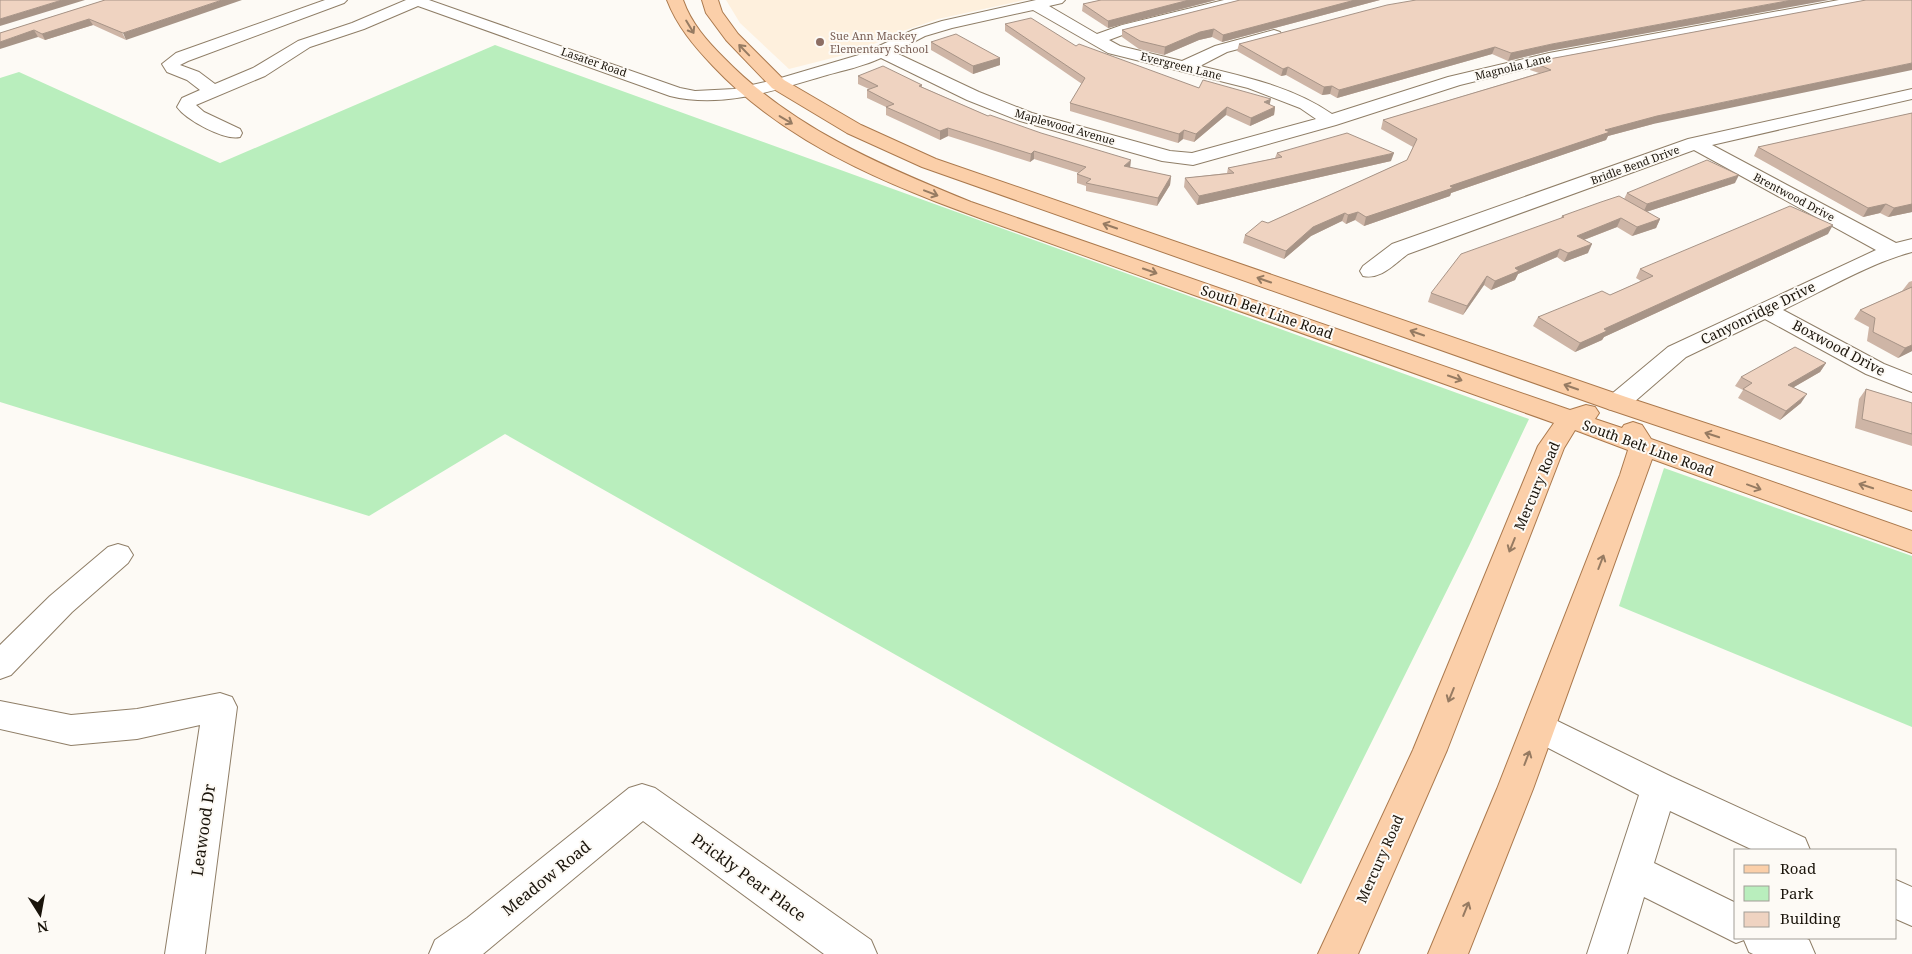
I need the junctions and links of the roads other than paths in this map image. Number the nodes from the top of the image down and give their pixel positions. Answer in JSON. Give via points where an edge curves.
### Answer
{"nodes":[{"id":1,"x":675,"y":0,"type":"edge"},
{"id":2,"x":710,"y":0,"type":"edge"},
{"id":3,"x":1057,"y":0,"type":"edge"},
{"id":4,"x":1243,"y":0,"type":"edge"},
{"id":5,"x":1864,"y":0,"type":"edge"},
{"id":6,"x":332,"y":1,"type":"edge"},
{"id":7,"x":416,"y":1,"type":"edge"},
{"id":8,"x":1035,"y":5,"type":"junction"},
{"id":9,"x":1288,"y":32,"type":"edge"},
{"id":10,"x":1094,"y":40,"type":"junction"},
{"id":11,"x":882,"y":52,"type":"junction"},
{"id":12,"x":1184,"y":67,"type":"junction"},
{"id":13,"x":778,"y":84,"type":"junction"},
{"id":14,"x":212,"y":91,"type":"junction"},
{"id":15,"x":747,"y":91,"type":"junction"},
{"id":16,"x":1912,"y":94,"type":"edge"},
{"id":17,"x":1330,"y":121,"type":"junction"},
{"id":18,"x":233,"y":133,"type":"dead end"},
{"id":19,"x":1695,"y":143,"type":"junction"},
{"id":20,"x":1169,"y":157,"type":"joint"},
{"id":21,"x":1902,"y":248,"type":"edge"},
{"id":22,"x":1371,"y":271,"type":"dead end"},
{"id":23,"x":1766,"y":310,"type":"junction"},
{"id":24,"x":1912,"y":384,"type":"edge"},
{"id":25,"x":1617,"y":403,"type":"junction"},
{"id":26,"x":1570,"y":418,"type":"junction"},
{"id":27,"x":1642,"y":446,"type":"junction"},
{"id":28,"x":1912,"y":501,"type":"edge"},
{"id":29,"x":1912,"y":542,"type":"edge"},
{"id":30,"x":118,"y":555,"type":"dead end"},
{"id":31,"x":0,"y":666,"type":"edge"},
{"id":32,"x":0,"y":715,"type":"edge"},
{"id":33,"x":1539,"y":726,"type":"junction"},
{"id":34,"x":1659,"y":788,"type":"junction"},
{"id":35,"x":642,"y":800,"type":"joint"},
{"id":36,"x":1790,"y":849,"type":"edge"},
{"id":37,"x":1633,"y":872,"type":"junction"},
{"id":38,"x":1897,"y":900,"type":"edge"},
{"id":39,"x":1912,"y":907,"type":"edge"},
{"id":40,"x":1734,"y":923,"type":"edge"},
{"id":41,"x":1765,"y":939,"type":"edge"},
{"id":42,"x":185,"y":954,"type":"edge"},
{"id":43,"x":449,"y":954,"type":"edge"},
{"id":44,"x":857,"y":954,"type":"edge"},
{"id":45,"x":1338,"y":954,"type":"edge"},
{"id":46,"x":1448,"y":954,"type":"edge"},
{"id":47,"x":1607,"y":954,"type":"edge"},
{"id":48,"x":1795,"y":954,"type":"edge"}],
"edges":[{"from":1,"to":15,"type":"main road","name":"South Belt Line Road","one_way":true,"via":[[694,35]]},
{"from":13,"to":2,"type":"main road","one_way":true,"via":[[732,37],[714,12]]},
{"from":3,"to":8,"type":"street","name":"Lasater Road"},
{"from":4,"to":10,"type":"street","via":[[1128,28]]},
{"from":5,"to":17,"type":"street","name":"Magnolia Lane","via":[[1548,58],[1454,81]]},
{"from":6,"to":14,"type":"street","via":[[170,64]]},
{"from":7,"to":14,"type":"street","via":[[358,26],[304,44],[259,72]]},
{"from":7,"to":15,"type":"street","name":"Lasater Road","via":[[676,92],[696,96]]},
{"from":8,"to":10,"type":"street","name":"Evergreen Lane"},
{"from":8,"to":11,"type":"street","name":"Lasater Road","via":[[948,24],[919,33]]},
{"from":9,"to":12,"type":"street","via":[[1221,49]]},
{"from":10,"to":12,"type":"street","name":"Evergreen Lane","via":[[1114,50]]},
{"from":11,"to":13,"type":"street","name":"Lasater Road"},
{"from":11,"to":20,"type":"street","name":"Maplewood Avenue","via":[[973,96],[1026,117]]},
{"from":12,"to":17,"type":"street","name":"Evergreen Lane","via":[[1254,84],[1306,104]]},
{"from":13,"to":15,"type":"street","name":"Lasater Road"},
{"from":25,"to":13,"type":"main road","one_way":true,"via":[[929,163],[854,129]]},
{"from":14,"to":18,"type":"street","via":[[188,102],[186,107]]},
{"from":15,"to":26,"type":"main road","name":"South Belt Line Road","one_way":true,"via":[[775,113],[824,143],[964,206]]},
{"from":16,"to":19,"type":"street","name":"Bridle Bend Drive"},
{"from":17,"to":20,"type":"street","name":"Magnolia Lane","via":[[1193,159]]},
{"from":19,"to":21,"type":"street","name":"Brentwood Drive"},
{"from":19,"to":22,"type":"street","name":"Bridle Bend Drive","via":[[1400,248]]},
{"from":21,"to":23,"type":"street","name":"Canyonridge Drive"},
{"from":23,"to":24,"type":"street","name":"Boxwood Drive"},
{"from":23,"to":25,"type":"street","name":"Canyonridge Drive","via":[[1677,352]]},
{"from":25,"to":26,"type":"main road"},
{"from":25,"to":27,"type":"main road"},
{"from":28,"to":25,"type":"main road","one_way":true},
{"from":26,"to":27,"type":"main road","name":"South Belt Line Road"},
{"from":26,"to":45,"type":"main road","name":"Mercury Road","one_way":true,"via":[[1551,446],[1430,750]]},
{"from":27,"to":29,"type":"main road","name":"South Belt Line Road","one_way":true},
{"from":33,"to":27,"type":"main road","one_way":true,"via":[[1634,475]]},
{"from":30,"to":31,"type":"street","via":[[61,604]]},
{"from":32,"to":42,"type":"street","name":"Leawood Dr","via":[[71,730],[138,724],[220,707]]},
{"from":33,"to":34,"type":"street"},
{"from":46,"to":33,"type":"main road","one_way":true},
{"from":34,"to":36,"type":"street"},
{"from":34,"to":37,"type":"street"},
{"from":35,"to":43,"type":"street","name":"Meadow Road","via":[[481,932]]},
{"from":35,"to":44,"type":"street","name":"Prickly Pear Place"},
{"from":37,"to":40,"type":"street"},
{"from":37,"to":47,"type":"street"},
{"from":38,"to":39,"type":"street"},
{"from":41,"to":48,"type":"street"}]}
